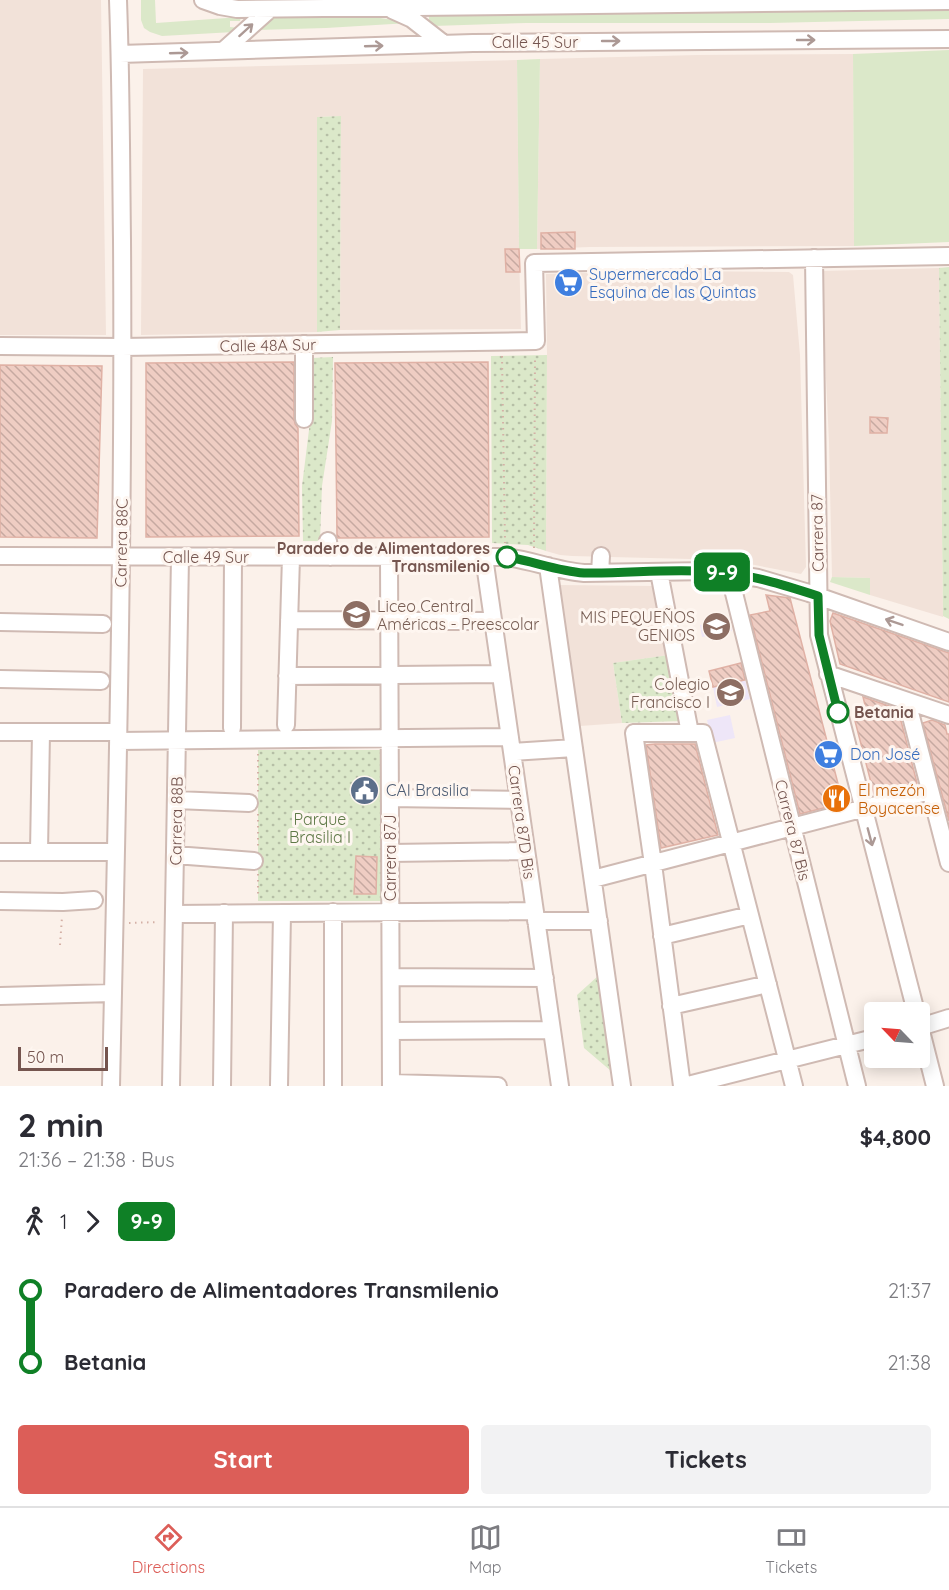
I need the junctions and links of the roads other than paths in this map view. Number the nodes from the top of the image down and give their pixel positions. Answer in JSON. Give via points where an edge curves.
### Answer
{"nodes":[{"id":1,"x":118,"y":0,"type":"edge"},
{"id":2,"x":203,"y":0,"type":"edge"},
{"id":3,"x":881,"y":1,"type":"edge"},
{"id":4,"x":949,"y":1,"type":"edge"},
{"id":5,"x":625,"y":2,"type":"edge"},
{"id":6,"x":730,"y":2,"type":"edge"},
{"id":7,"x":758,"y":2,"type":"edge"},
{"id":8,"x":496,"y":3,"type":"edge"},
{"id":9,"x":339,"y":4,"type":"edge"},
{"id":10,"x":391,"y":4,"type":"edge"},
{"id":11,"x":270,"y":9,"type":"junction"},
{"id":12,"x":949,"y":39,"type":"edge"},
{"id":13,"x":444,"y":44,"type":"junction"},
{"id":14,"x":223,"y":51,"type":"junction"},
{"id":15,"x":120,"y":54,"type":"junction"},
{"id":16,"x":949,"y":256,"type":"edge"},
{"id":17,"x":814,"y":258,"type":"junction"},
{"id":18,"x":304,"y":344,"type":"junction"},
{"id":19,"x":0,"y":346,"type":"edge"},
{"id":20,"x":122,"y":347,"type":"junction"},
{"id":21,"x":304,"y":419,"type":"dead end"},
{"id":22,"x":0,"y":556,"type":"edge"},
{"id":23,"x":601,"y":556,"type":"dead end"},
{"id":24,"x":122,"y":557,"type":"junction"},
{"id":25,"x":180,"y":557,"type":"junction"},
{"id":26,"x":233,"y":557,"type":"junction"},
{"id":27,"x":291,"y":557,"type":"junction"},
{"id":28,"x":389,"y":557,"type":"junction"},
{"id":29,"x":484,"y":557,"type":"junction"},
{"id":30,"x":541,"y":564,"type":"junction"},
{"id":31,"x":659,"y":572,"type":"junction"},
{"id":32,"x":600,"y":573,"type":"junction"},
{"id":33,"x":729,"y":573,"type":"junction"},
{"id":34,"x":818,"y":596,"type":"junction"},
{"id":35,"x":289,"y":620,"type":"junction"},
{"id":36,"x":389,"y":621,"type":"junction"},
{"id":37,"x":493,"y":621,"type":"junction"},
{"id":38,"x":0,"y":622,"type":"edge"},
{"id":39,"x":103,"y":624,"type":"dead end"},
{"id":40,"x":949,"y":642,"type":"edge"},
{"id":41,"x":501,"y":674,"type":"junction"},
{"id":42,"x":828,"y":674,"type":"junction"},
{"id":43,"x":389,"y":675,"type":"junction"},
{"id":44,"x":287,"y":676,"type":"junction"},
{"id":45,"x":0,"y":679,"type":"edge"},
{"id":46,"x":101,"y":681,"type":"dead end"},
{"id":47,"x":907,"y":701,"type":"junction"},
{"id":48,"x":949,"y":715,"type":"edge"},
{"id":49,"x":286,"y":725,"type":"dead end"},
{"id":50,"x":232,"y":728,"type":"dead end"},
{"id":51,"x":0,"y":732,"type":"edge"},
{"id":52,"x":41,"y":732,"type":"junction"},
{"id":53,"x":697,"y":733,"type":"junction"},
{"id":54,"x":118,"y":737,"type":"junction"},
{"id":55,"x":390,"y":738,"type":"junction"},
{"id":56,"x":177,"y":740,"type":"junction"},
{"id":57,"x":511,"y":744,"type":"junction"},
{"id":58,"x":574,"y":748,"type":"junction"},
{"id":59,"x":930,"y":791,"type":"junction"},
{"id":60,"x":390,"y":798,"type":"junction"},
{"id":61,"x":176,"y":800,"type":"junction"},
{"id":62,"x":519,"y":800,"type":"junction"},
{"id":63,"x":255,"y":806,"type":"road end"},
{"id":64,"x":863,"y":809,"type":"junction"},
{"id":65,"x":792,"y":827,"type":"junction"},
{"id":66,"x":732,"y":843,"type":"junction"},
{"id":67,"x":526,"y":851,"type":"junction"},
{"id":68,"x":0,"y":852,"type":"edge"},
{"id":69,"x":39,"y":852,"type":"junction"},
{"id":70,"x":116,"y":852,"type":"junction"},
{"id":71,"x":390,"y":853,"type":"junction"},
{"id":72,"x":175,"y":855,"type":"junction"},
{"id":73,"x":257,"y":861,"type":"road end"},
{"id":74,"x":949,"y":863,"type":"edge"},
{"id":75,"x":653,"y":864,"type":"junction"},
{"id":76,"x":593,"y":879,"type":"junction"},
{"id":77,"x":94,"y":900,"type":"dead end"},
{"id":78,"x":0,"y":901,"type":"edge"},
{"id":79,"x":333,"y":912,"type":"junction"},
{"id":80,"x":391,"y":912,"type":"junction"},
{"id":81,"x":224,"y":913,"type":"junction"},
{"id":82,"x":282,"y":913,"type":"junction"},
{"id":83,"x":750,"y":915,"type":"junction"},
{"id":84,"x":536,"y":916,"type":"junction"},
{"id":85,"x":174,"y":918,"type":"junction"},
{"id":86,"x":599,"y":921,"type":"junction"},
{"id":87,"x":662,"y":936,"type":"junction"},
{"id":88,"x":391,"y":977,"type":"junction"},
{"id":89,"x":544,"y":978,"type":"junction"},
{"id":90,"x":768,"y":984,"type":"junction"},
{"id":91,"x":113,"y":993,"type":"junction"},
{"id":92,"x":0,"y":996,"type":"edge"},
{"id":93,"x":913,"y":1002,"type":"edge"},
{"id":94,"x":671,"y":1006,"type":"junction"},
{"id":95,"x":949,"y":1018,"type":"edge"},
{"id":96,"x":930,"y":1024,"type":"edge"},
{"id":97,"x":552,"y":1030,"type":"junction"},
{"id":98,"x":391,"y":1031,"type":"junction"},
{"id":99,"x":864,"y":1040,"type":"edge"},
{"id":100,"x":846,"y":1045,"type":"junction"},
{"id":101,"x":787,"y":1060,"type":"junction"},
{"id":102,"x":930,"y":1066,"type":"edge"},
{"id":103,"x":730,"y":1080,"type":"edge"},
{"id":104,"x":392,"y":1085,"type":"edge"},
{"id":105,"x":111,"y":1086,"type":"edge"},
{"id":106,"x":171,"y":1086,"type":"edge"},
{"id":107,"x":222,"y":1086,"type":"edge"},
{"id":108,"x":279,"y":1086,"type":"edge"},
{"id":109,"x":333,"y":1086,"type":"edge"},
{"id":110,"x":498,"y":1086,"type":"edge"},
{"id":111,"x":560,"y":1086,"type":"edge"},
{"id":112,"x":622,"y":1086,"type":"edge"},
{"id":113,"x":683,"y":1086,"type":"edge"},
{"id":114,"x":794,"y":1086,"type":"edge"},
{"id":115,"x":857,"y":1086,"type":"edge"},
{"id":116,"x":935,"y":1086,"type":"edge"}],
"edges":[{"from":1,"to":15,"type":"street","name":"Carrera 88C"},
{"from":2,"to":11,"type":"street","via":[[237,9]]},
{"from":3,"to":4,"type":"street"},
{"from":3,"to":7,"type":"street"},
{"from":5,"to":6,"type":"street"},
{"from":5,"to":8,"type":"street"},
{"from":6,"to":7,"type":"street"},
{"from":8,"to":10,"type":"street"},
{"from":9,"to":10,"type":"street"},
{"from":9,"to":11,"type":"street"},
{"from":10,"to":13,"type":"street"},
{"from":14,"to":11,"type":"street","one_way":true},
{"from":13,"to":12,"type":"street","name":"Calle 45 Sur","one_way":true},
{"from":14,"to":13,"type":"street","name":"Calle 45 Sur","one_way":true},
{"from":15,"to":14,"type":"street","name":"Calle 45 Sur","one_way":true},
{"from":15,"to":20,"type":"street","name":"Carrera 88C"},
{"from":16,"to":17,"type":"street"},
{"from":17,"to":18,"type":"street","name":"Calle 48A Sur","via":[[534,263],[536,341]]},
{"from":17,"to":34,"type":"street","name":"Carrera 87"},
{"from":18,"to":20,"type":"street","name":"Calle 48A Sur"},
{"from":18,"to":21,"type":"street"},
{"from":19,"to":20,"type":"street","name":"Calle 48A Sur"},
{"from":20,"to":24,"type":"street","name":"Carrera 88C"},
{"from":22,"to":24,"type":"street","name":"Calle 49 Sur"},
{"from":23,"to":32,"type":"street"},
{"from":24,"to":25,"type":"street","name":"Calle 49 Sur"},
{"from":24,"to":54,"type":"street","name":"Carrera 88C"},
{"from":25,"to":26,"type":"street","name":"Calle 49 Sur"},
{"from":25,"to":56,"type":"street","name":"Carrera 88B"},
{"from":26,"to":27,"type":"street","name":"Calle 49 Sur"},
{"from":26,"to":50,"type":"street"},
{"from":27,"to":28,"type":"street","name":"Calle 49 Sur","via":[[329,549]]},
{"from":27,"to":35,"type":"street"},
{"from":28,"to":29,"type":"street","name":"Calle 49 Sur"},
{"from":28,"to":36,"type":"street","name":"Carrera 87J"},
{"from":29,"to":30,"type":"street","name":"Calle 49 Sur"},
{"from":29,"to":37,"type":"street","name":"Carrera 87D Bis"},
{"from":30,"to":32,"type":"street","name":"Calle 49 Sur","via":[[568,572]]},
{"from":30,"to":58,"type":"street"},
{"from":31,"to":32,"type":"street","name":"Calle 49 Sur"},
{"from":31,"to":33,"type":"street","name":"Calle 49 Sur"},
{"from":31,"to":53,"type":"street"},
{"from":33,"to":34,"type":"street","name":"Calle 49 Sur"},
{"from":33,"to":65,"type":"street","name":"Carrera 87 Bis"},
{"from":40,"to":34,"type":"street","name":"Calle 49 Sur","one_way":true},
{"from":34,"to":42,"type":"street","name":"Carrera 87","via":[[819,635]]},
{"from":35,"to":36,"type":"street"},
{"from":35,"to":44,"type":"street"},
{"from":36,"to":37,"type":"street"},
{"from":36,"to":43,"type":"street","name":"Carrera 87J"},
{"from":37,"to":41,"type":"street","name":"Carrera 87D Bis"},
{"from":38,"to":39,"type":"street"},
{"from":41,"to":43,"type":"street"},
{"from":41,"to":57,"type":"street","name":"Carrera 87D Bis"},
{"from":42,"to":47,"type":"street"},
{"from":42,"to":64,"type":"street","name":"Carrera 87"},
{"from":43,"to":44,"type":"street"},
{"from":43,"to":55,"type":"street","name":"Carrera 87J"},
{"from":44,"to":49,"type":"street"},
{"from":45,"to":46,"type":"street"},
{"from":47,"to":48,"type":"street"},
{"from":47,"to":59,"type":"street"},
{"from":51,"to":52,"type":"street"},
{"from":52,"to":54,"type":"street"},
{"from":52,"to":69,"type":"street"},
{"from":53,"to":66,"type":"street"},
{"from":53,"to":75,"type":"street","via":[[634,733]]},
{"from":54,"to":56,"type":"street"},
{"from":54,"to":70,"type":"street","name":"Carrera 88C"},
{"from":55,"to":56,"type":"street"},
{"from":55,"to":57,"type":"street"},
{"from":55,"to":60,"type":"street","name":"Carrera 87J"},
{"from":56,"to":61,"type":"street","name":"Carrera 88B"},
{"from":57,"to":58,"type":"street"},
{"from":57,"to":62,"type":"street","name":"Carrera 87D Bis"},
{"from":58,"to":76,"type":"street"},
{"from":59,"to":64,"type":"street"},
{"from":59,"to":74,"type":"street"},
{"from":60,"to":62,"type":"street"},
{"from":60,"to":71,"type":"street","name":"Carrera 87J"},
{"from":61,"to":63,"type":"street"},
{"from":61,"to":72,"type":"street","name":"Carrera 88B"},
{"from":62,"to":67,"type":"street","name":"Carrera 87D Bis"},
{"from":64,"to":65,"type":"street"},
{"from":64,"to":93,"type":"street","name":"Carrera 87","one_way":true},
{"from":65,"to":66,"type":"street"},
{"from":65,"to":100,"type":"street","name":"Carrera 87 Bis"},
{"from":66,"to":75,"type":"street"},
{"from":66,"to":83,"type":"street"},
{"from":67,"to":71,"type":"street"},
{"from":67,"to":84,"type":"street","name":"Carrera 87D Bis"},
{"from":68,"to":69,"type":"street"},
{"from":69,"to":70,"type":"street"},
{"from":70,"to":91,"type":"street","name":"Carrera 88C"},
{"from":71,"to":80,"type":"street","name":"Carrera 87J"},
{"from":72,"to":73,"type":"street"},
{"from":72,"to":85,"type":"street","name":"Carrera 88B"},
{"from":75,"to":76,"type":"street"},
{"from":75,"to":87,"type":"street"},
{"from":76,"to":86,"type":"street"},
{"from":77,"to":78,"type":"street"},
{"from":79,"to":80,"type":"street"},
{"from":79,"to":82,"type":"street"},
{"from":79,"to":109,"type":"street"},
{"from":80,"to":84,"type":"street"},
{"from":80,"to":88,"type":"street","name":"Carrera 87J"},
{"from":81,"to":82,"type":"street"},
{"from":81,"to":85,"type":"street"},
{"from":81,"to":107,"type":"street"},
{"from":82,"to":108,"type":"street"},
{"from":83,"to":87,"type":"street"},
{"from":83,"to":90,"type":"street"},
{"from":84,"to":86,"type":"street"},
{"from":84,"to":89,"type":"street","name":"Carrera 87D Bis"},
{"from":85,"to":106,"type":"street","name":"Carrera 88B"},
{"from":86,"to":112,"type":"street"},
{"from":87,"to":94,"type":"street"},
{"from":88,"to":89,"type":"street"},
{"from":88,"to":98,"type":"street","name":"Carrera 87J"},
{"from":89,"to":97,"type":"street","name":"Carrera 87D Bis"},
{"from":90,"to":94,"type":"street"},
{"from":90,"to":101,"type":"street"},
{"from":91,"to":92,"type":"street"},
{"from":91,"to":105,"type":"street","name":"Carrera 88C"},
{"from":94,"to":113,"type":"street"},
{"from":95,"to":96,"type":"street"},
{"from":97,"to":98,"type":"street"},
{"from":97,"to":111,"type":"street","name":"Carrera 87D Bis"},
{"from":98,"to":104,"type":"street","name":"Carrera 87J"},
{"from":99,"to":100,"type":"street"},
{"from":100,"to":101,"type":"street"},
{"from":100,"to":115,"type":"street","name":"Carrera 87 Bis"},
{"from":101,"to":103,"type":"street"},
{"from":101,"to":114,"type":"street"},
{"from":102,"to":116,"type":"street"},
{"from":103,"to":113,"type":"street"},
{"from":104,"to":110,"type":"street"}]}
